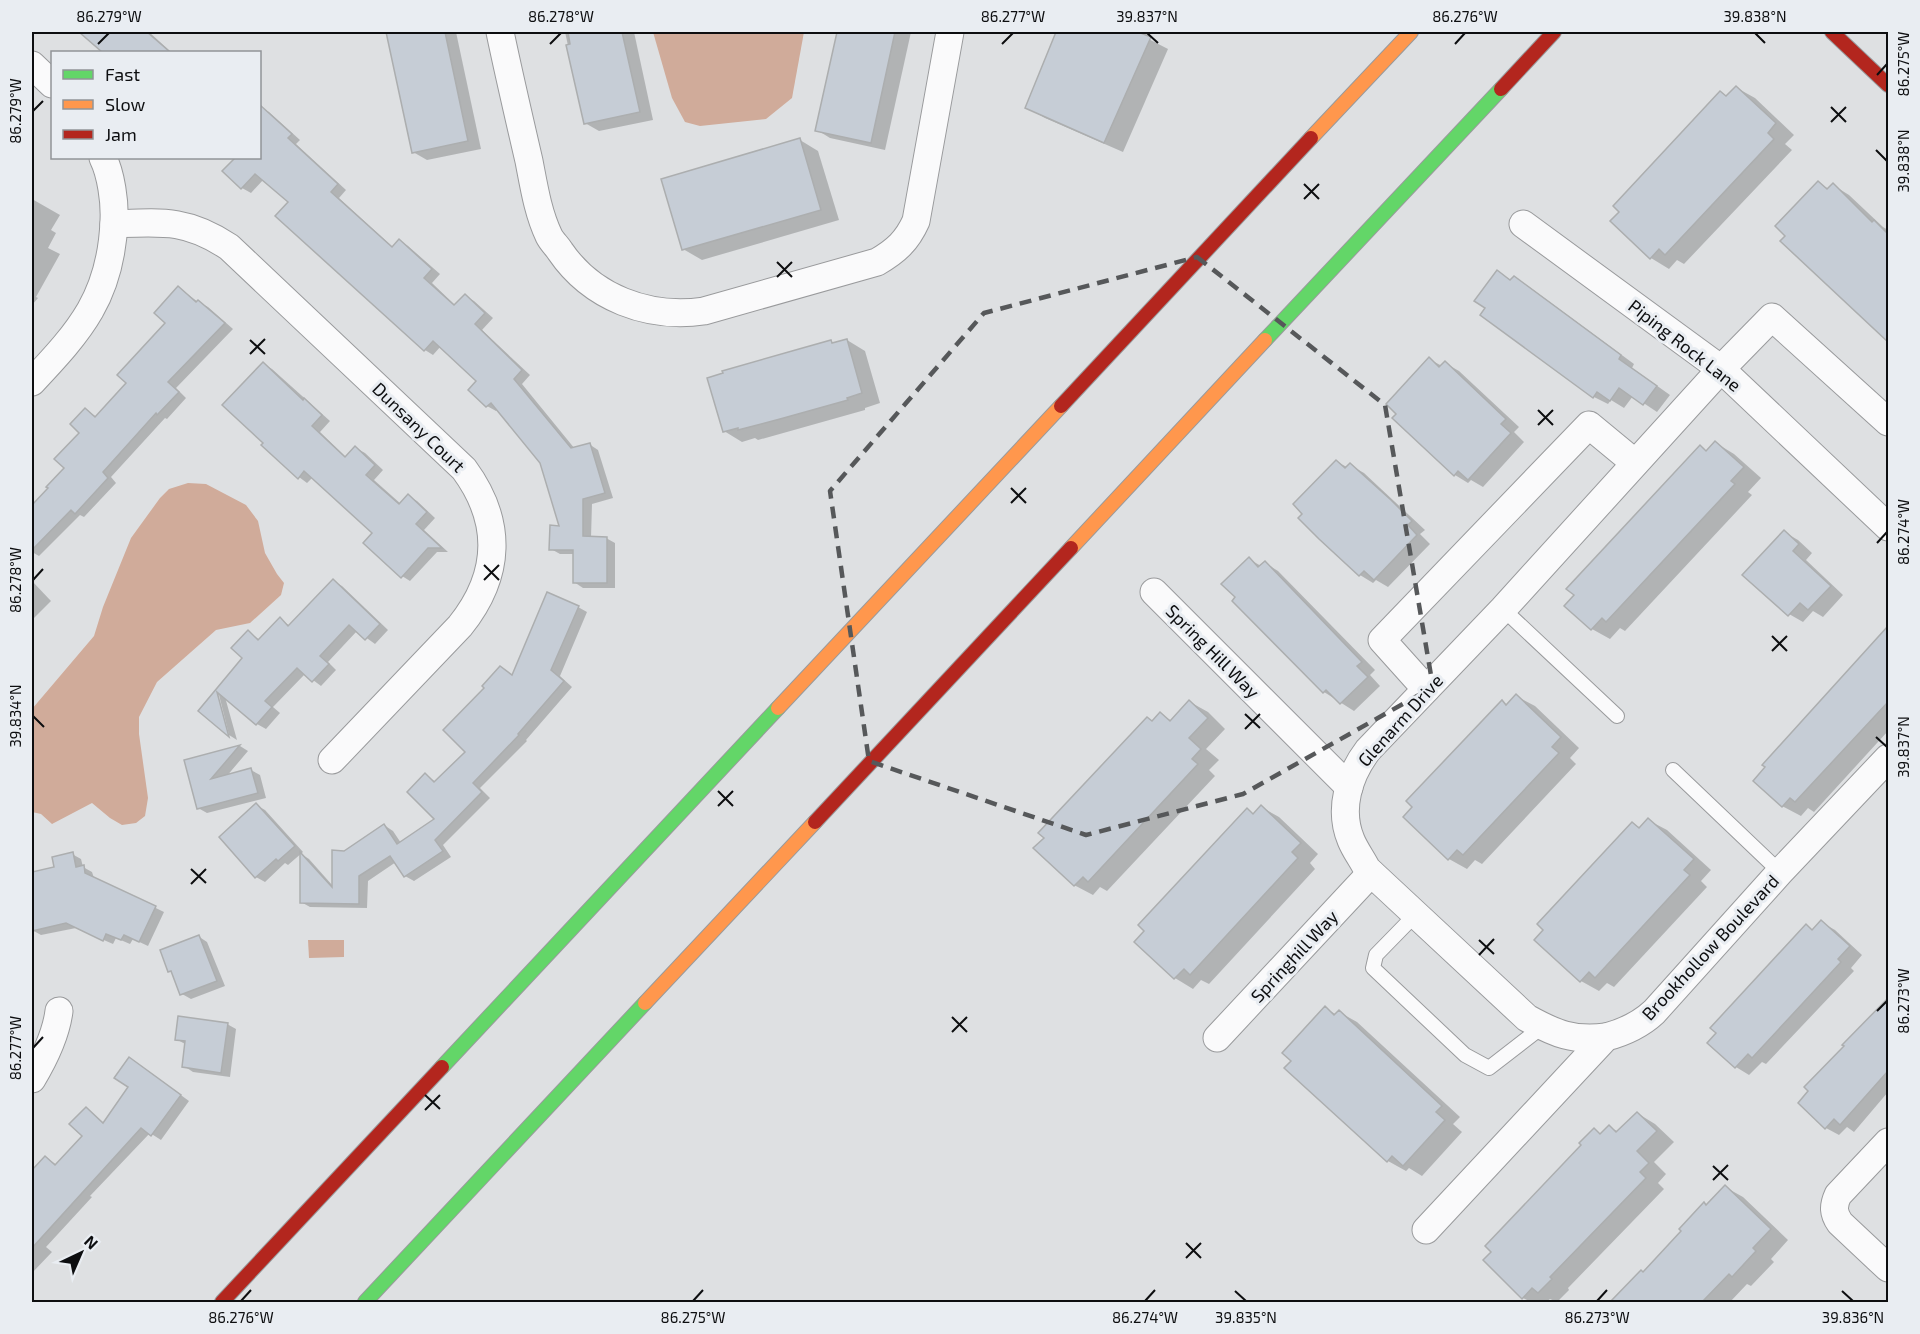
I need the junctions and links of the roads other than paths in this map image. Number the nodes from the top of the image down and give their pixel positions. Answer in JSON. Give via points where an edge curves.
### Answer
{"nodes":[{"id":1,"x":500,"y":32,"type":"edge"},
{"id":2,"x":950,"y":32,"type":"edge"},
{"id":3,"x":1411,"y":32,"type":"edge"},
{"id":4,"x":1554,"y":32,"type":"edge"},
{"id":5,"x":1832,"y":32,"type":"edge"},
{"id":6,"x":32,"y":65,"type":"edge"},
{"id":7,"x":51,"y":83,"type":"edge"},
{"id":8,"x":1888,"y":85,"type":"edge"},
{"id":9,"x":103,"y":159,"type":"edge"},
{"id":10,"x":114,"y":224,"type":"junction"},
{"id":11,"x":1523,"y":224,"type":"dead end"},
{"id":12,"x":1721,"y":369,"type":"junction"},
{"id":13,"x":32,"y":382,"type":"edge"},
{"id":14,"x":1888,"y":422,"type":"edge"},
{"id":15,"x":1635,"y":463,"type":"junction"},
{"id":16,"x":1888,"y":527,"type":"edge"},
{"id":17,"x":1154,"y":592,"type":"dead end"},
{"id":18,"x":1503,"y":609,"type":"junction"},
{"id":19,"x":1426,"y":689,"type":"junction"},
{"id":20,"x":1617,"y":716,"type":"dead end"},
{"id":21,"x":1888,"y":758,"type":"edge"},
{"id":22,"x":332,"y":760,"type":"dead end"},
{"id":23,"x":1673,"y":770,"type":"dead end"},
{"id":24,"x":1349,"y":787,"type":"junction"},
{"id":25,"x":1780,"y":872,"type":"junction"},
{"id":26,"x":1371,"y":873,"type":"junction"},
{"id":27,"x":1416,"y":914,"type":"junction"},
{"id":28,"x":59,"y":1011,"type":"dead end"},
{"id":29,"x":1542,"y":1027,"type":"junction"},
{"id":30,"x":1606,"y":1037,"type":"junction"},
{"id":31,"x":1217,"y":1038,"type":"dead end"},
{"id":32,"x":32,"y":1079,"type":"edge"},
{"id":33,"x":1888,"y":1142,"type":"edge"},
{"id":34,"x":1426,"y":1230,"type":"dead end"},
{"id":35,"x":1888,"y":1268,"type":"edge"},
{"id":36,"x":222,"y":1302,"type":"edge"},
{"id":37,"x":365,"y":1302,"type":"edge"}],
"edges":[{"from":1,"to":2,"type":"street","via":[[540,213],[552,242],[578,273],[606,295],[635,307],[676,313],[704,311],[877,262],[901,246],[916,221]]},
{"from":3,"to":36,"type":"main road"},
{"from":4,"to":37,"type":"main road"},
{"from":5,"to":8,"type":"main road"},
{"from":6,"to":7,"type":"street"},
{"from":9,"to":10,"type":"street","via":[[111,187]]},
{"from":10,"to":13,"type":"street","via":[[110,261],[93,307],[72,338]]},
{"from":10,"to":22,"type":"street","name":"Dunsany Court","via":[[182,225],[207,233],[229,247],[464,469],[483,501],[491,528],[492,554],[486,584],[475,606]]},
{"from":11,"to":12,"type":"street","name":"Piping Rock Lane"},
{"from":12,"to":14,"type":"street","name":"Glenarm Drive","via":[[1773,317]]},
{"from":12,"to":15,"type":"street","name":"Glenarm Drive"},
{"from":12,"to":16,"type":"street","name":"Piping Rock Lane"},
{"from":15,"to":18,"type":"street","name":"Glenarm Drive"},
{"from":15,"to":19,"type":"street","via":[[1589,425],[1382,640]]},
{"from":17,"to":24,"type":"street","name":"Spring Hill Way"},
{"from":18,"to":19,"type":"street","name":"Glenarm Drive"},
{"from":18,"to":20,"type":"lane"},
{"from":19,"to":24,"type":"street","name":"Glenarm Drive","via":[[1368,750]]},
{"from":21,"to":25,"type":"street","name":"Brookhollow Boulevard"},
{"from":23,"to":25,"type":"lane"},
{"from":24,"to":26,"type":"street","name":"Glenarm Drive","via":[[1346,818],[1350,839]]},
{"from":25,"to":30,"type":"street","name":"Brookhollow Boulevard","via":[[1654,1012],[1638,1025]]},
{"from":26,"to":27,"type":"street","name":"Glenarm Drive"},
{"from":26,"to":31,"type":"street","name":"Springhill Way"},
{"from":27,"to":29,"type":"street","name":"Glenarm Drive","via":[[1527,1018]]},
{"from":27,"to":29,"type":"lane","via":[[1376,955],[1373,968],[1465,1055],[1489,1068]]},
{"from":28,"to":32,"type":"street","via":[[43,1060]]},
{"from":29,"to":30,"type":"street","name":"Glenarm Drive","via":[[1581,1039]]},
{"from":30,"to":34,"type":"street","name":"Brookhollow Boulevard"},
{"from":33,"to":35,"type":"street","via":[[1839,1195],[1834,1207],[1840,1223]]}]}
